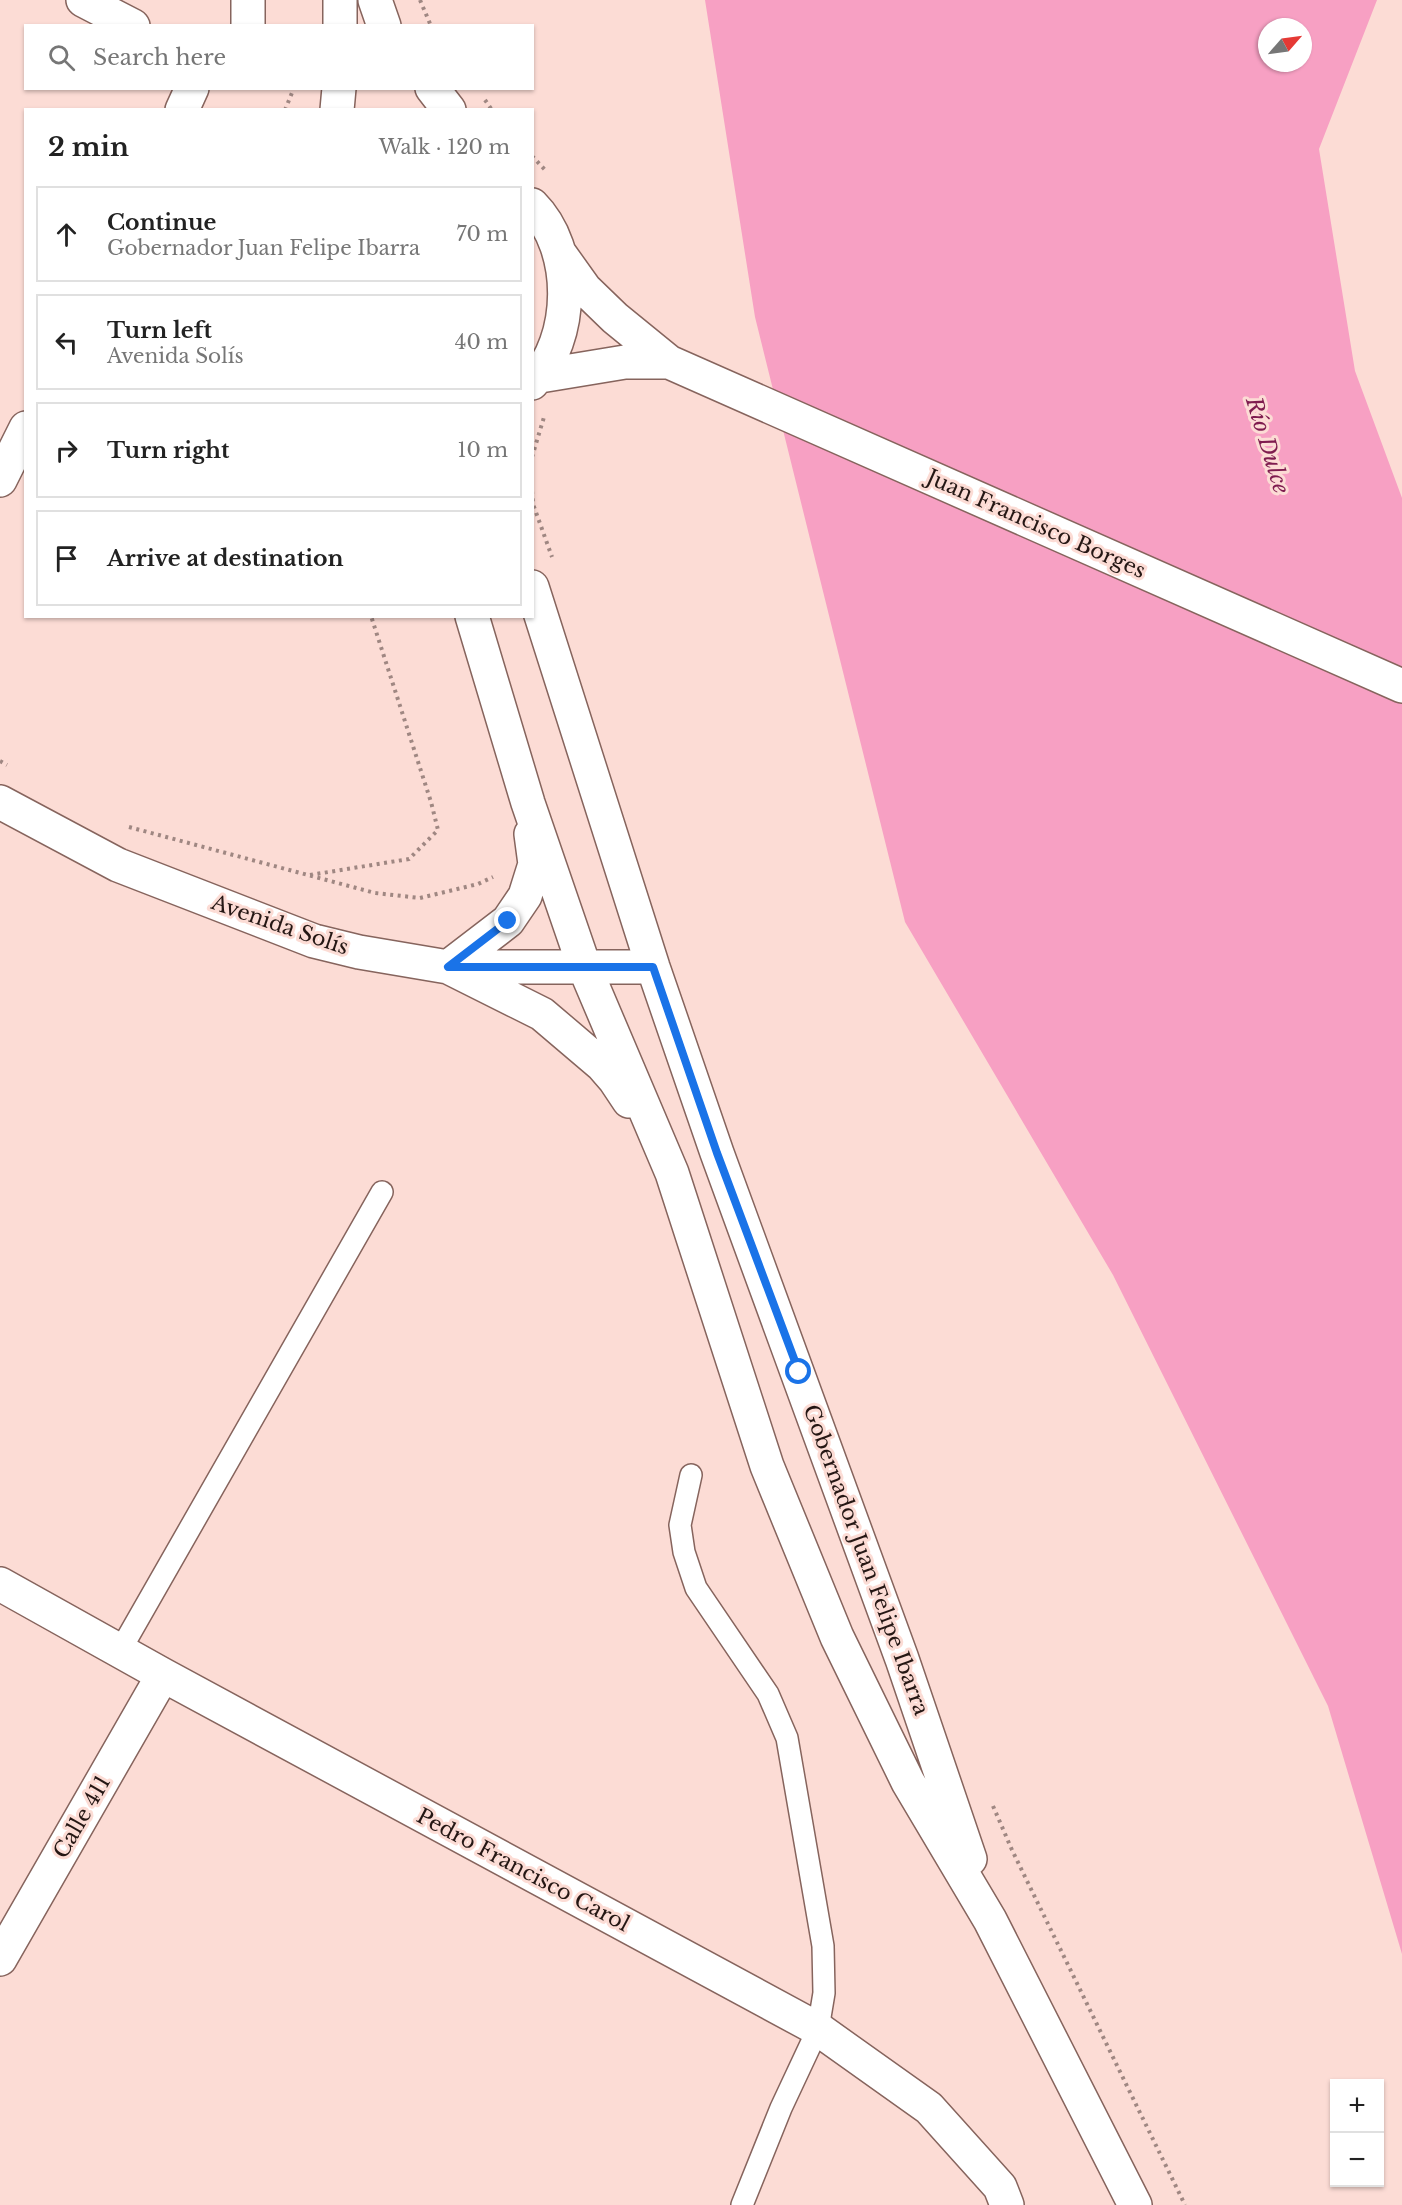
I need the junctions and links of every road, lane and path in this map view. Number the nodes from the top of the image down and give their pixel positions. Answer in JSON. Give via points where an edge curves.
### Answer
{"nodes":[{"id":1,"x":83,"y":0,"type":"edge"},
{"id":2,"x":248,"y":0,"type":"edge"},
{"id":3,"x":340,"y":0,"type":"edge"},
{"id":4,"x":375,"y":0,"type":"edge"},
{"id":5,"x":420,"y":0,"type":"edge"},
{"id":6,"x":129,"y":24,"type":"edge"},
{"id":7,"x":248,"y":24,"type":"edge"},
{"id":8,"x":340,"y":24,"type":"edge"},
{"id":9,"x":383,"y":24,"type":"edge"},
{"id":10,"x":430,"y":24,"type":"edge"},
{"id":11,"x":191,"y":90,"type":"edge"},
{"id":12,"x":293,"y":90,"type":"edge"},
{"id":13,"x":339,"y":90,"type":"edge"},
{"id":14,"x":434,"y":90,"type":"edge"},
{"id":15,"x":183,"y":108,"type":"edge"},
{"id":16,"x":286,"y":108,"type":"edge"},
{"id":17,"x":337,"y":108,"type":"edge"},
{"id":18,"x":447,"y":108,"type":"edge"},
{"id":19,"x":534,"y":207,"type":"edge"},
{"id":20,"x":560,"y":254,"type":"junction"},
{"id":21,"x":669,"y":362,"type":"junction"},
{"id":22,"x":536,"y":380,"type":"edge"},
{"id":23,"x":24,"y":432,"type":"edge"},
{"id":24,"x":0,"y":480,"type":"edge"},
{"id":25,"x":534,"y":507,"type":"edge"},
{"id":26,"x":553,"y":560,"type":"dead end"},
{"id":27,"x":534,"y":593,"type":"edge"},
{"id":28,"x":373,"y":618,"type":"edge"},
{"id":29,"x":473,"y":618,"type":"edge"},
{"id":30,"x":1402,"y":686,"type":"edge"},
{"id":31,"x":0,"y":761,"type":"edge"},
{"id":32,"x":10,"y":766,"type":"dead end"},
{"id":33,"x":0,"y":802,"type":"edge"},
{"id":34,"x":528,"y":803,"type":"junction"},
{"id":35,"x":124,"y":825,"type":"dead end"},
{"id":36,"x":501,"y":873,"type":"dead end"},
{"id":37,"x":309,"y":875,"type":"junction"},
{"id":38,"x":584,"y":966,"type":"junction"},
{"id":39,"x":448,"y":967,"type":"junction"},
{"id":40,"x":653,"y":967,"type":"junction"},
{"id":41,"x":672,"y":1173,"type":"junction"},
{"id":42,"x":382,"y":1192,"type":"dead end"},
{"id":43,"x":691,"y":1475,"type":"dead end"},
{"id":44,"x":0,"y":1584,"type":"edge"},
{"id":45,"x":121,"y":1650,"type":"junction"},
{"id":46,"x":163,"y":1675,"type":"junction"},
{"id":47,"x":989,"y":1795,"type":"dead end"},
{"id":48,"x":990,"y":1920,"type":"junction"},
{"id":49,"x":0,"y":1959,"type":"edge"},
{"id":50,"x":818,"y":2029,"type":"junction"},
{"id":51,"x":742,"y":2205,"type":"edge"},
{"id":52,"x":1007,"y":2205,"type":"edge"},
{"id":53,"x":1135,"y":2205,"type":"edge"},
{"id":54,"x":1185,"y":2205,"type":"edge"}],
"edges":[{"from":1,"to":6,"type":"street"},
{"from":2,"to":7,"type":"street"},
{"from":3,"to":8,"type":"street"},
{"from":4,"to":9,"type":"street"},
{"from":5,"to":10,"type":"path"},
{"from":11,"to":15,"type":"street"},
{"from":12,"to":16,"type":"path"},
{"from":13,"to":17,"type":"street"},
{"from":14,"to":18,"type":"street"},
{"from":19,"to":20,"type":"street"},
{"from":20,"to":21,"type":"street","name":"Juan Francisco Borges","via":[[585,289]]},
{"from":20,"to":22,"type":"street","via":[[566,297],[558,341]]},
{"from":21,"to":22,"type":"street","name":"Juan Francisco Borges","via":[[625,362]]},
{"from":21,"to":30,"type":"street","name":"Juan Francisco Borges"},
{"from":23,"to":24,"type":"street"},
{"from":25,"to":26,"type":"path"},
{"from":27,"to":40,"type":"street","name":"Gobernador Juan Felipe Ibarra"},
{"from":28,"to":37,"type":"path","via":[[438,830],[409,859]]},
{"from":29,"to":34,"type":"street","name":"Gobernador Juan Felipe Ibarra"},
{"from":31,"to":32,"type":"path"},
{"from":33,"to":39,"type":"street","name":"Avenida Solís","via":[[118,865],[314,941]]},
{"from":34,"to":38,"type":"street","name":"Gobernador Juan Felipe Ibarra"},
{"from":34,"to":39,"type":"street","via":[[535,864],[525,896],[508,921]]},
{"from":35,"to":37,"type":"path"},
{"from":36,"to":37,"type":"path","via":[[478,884],[420,898],[375,893]]},
{"from":38,"to":39,"type":"street","name":"Avenida Solís"},
{"from":38,"to":40,"type":"street","name":"Avenida Solís"},
{"from":38,"to":41,"type":"street","name":"Gobernador Juan Felipe Ibarra"},
{"from":39,"to":41,"type":"street","via":[[542,1014],[583,1048],[615,1080]]},
{"from":40,"to":48,"type":"street","name":"Gobernador Juan Felipe Ibarra","via":[[902,1659]]},
{"from":41,"to":48,"type":"street","name":"Gobernador Juan Felipe Ibarra","via":[[767,1466],[837,1637],[908,1782]]},
{"from":42,"to":45,"type":"lane"},
{"from":43,"to":50,"type":"lane","via":[[680,1525],[696,1588],[768,1694],[787,1738],[824,1946],[824,1993]]},
{"from":44,"to":45,"type":"street","name":"Pedro Francisco Carol"},
{"from":45,"to":46,"type":"street","name":"Pedro Francisco Carol"},
{"from":46,"to":49,"type":"street","name":"Calle 411"},
{"from":46,"to":50,"type":"street","name":"Pedro Francisco Carol"},
{"from":47,"to":54,"type":"path"},
{"from":48,"to":53,"type":"street","name":"Gobernador Juan Felipe Ibarra"},
{"from":50,"to":51,"type":"lane"},
{"from":50,"to":52,"type":"street","name":"Pedro Francisco Carol","via":[[929,2109],[1000,2187]]}]}
